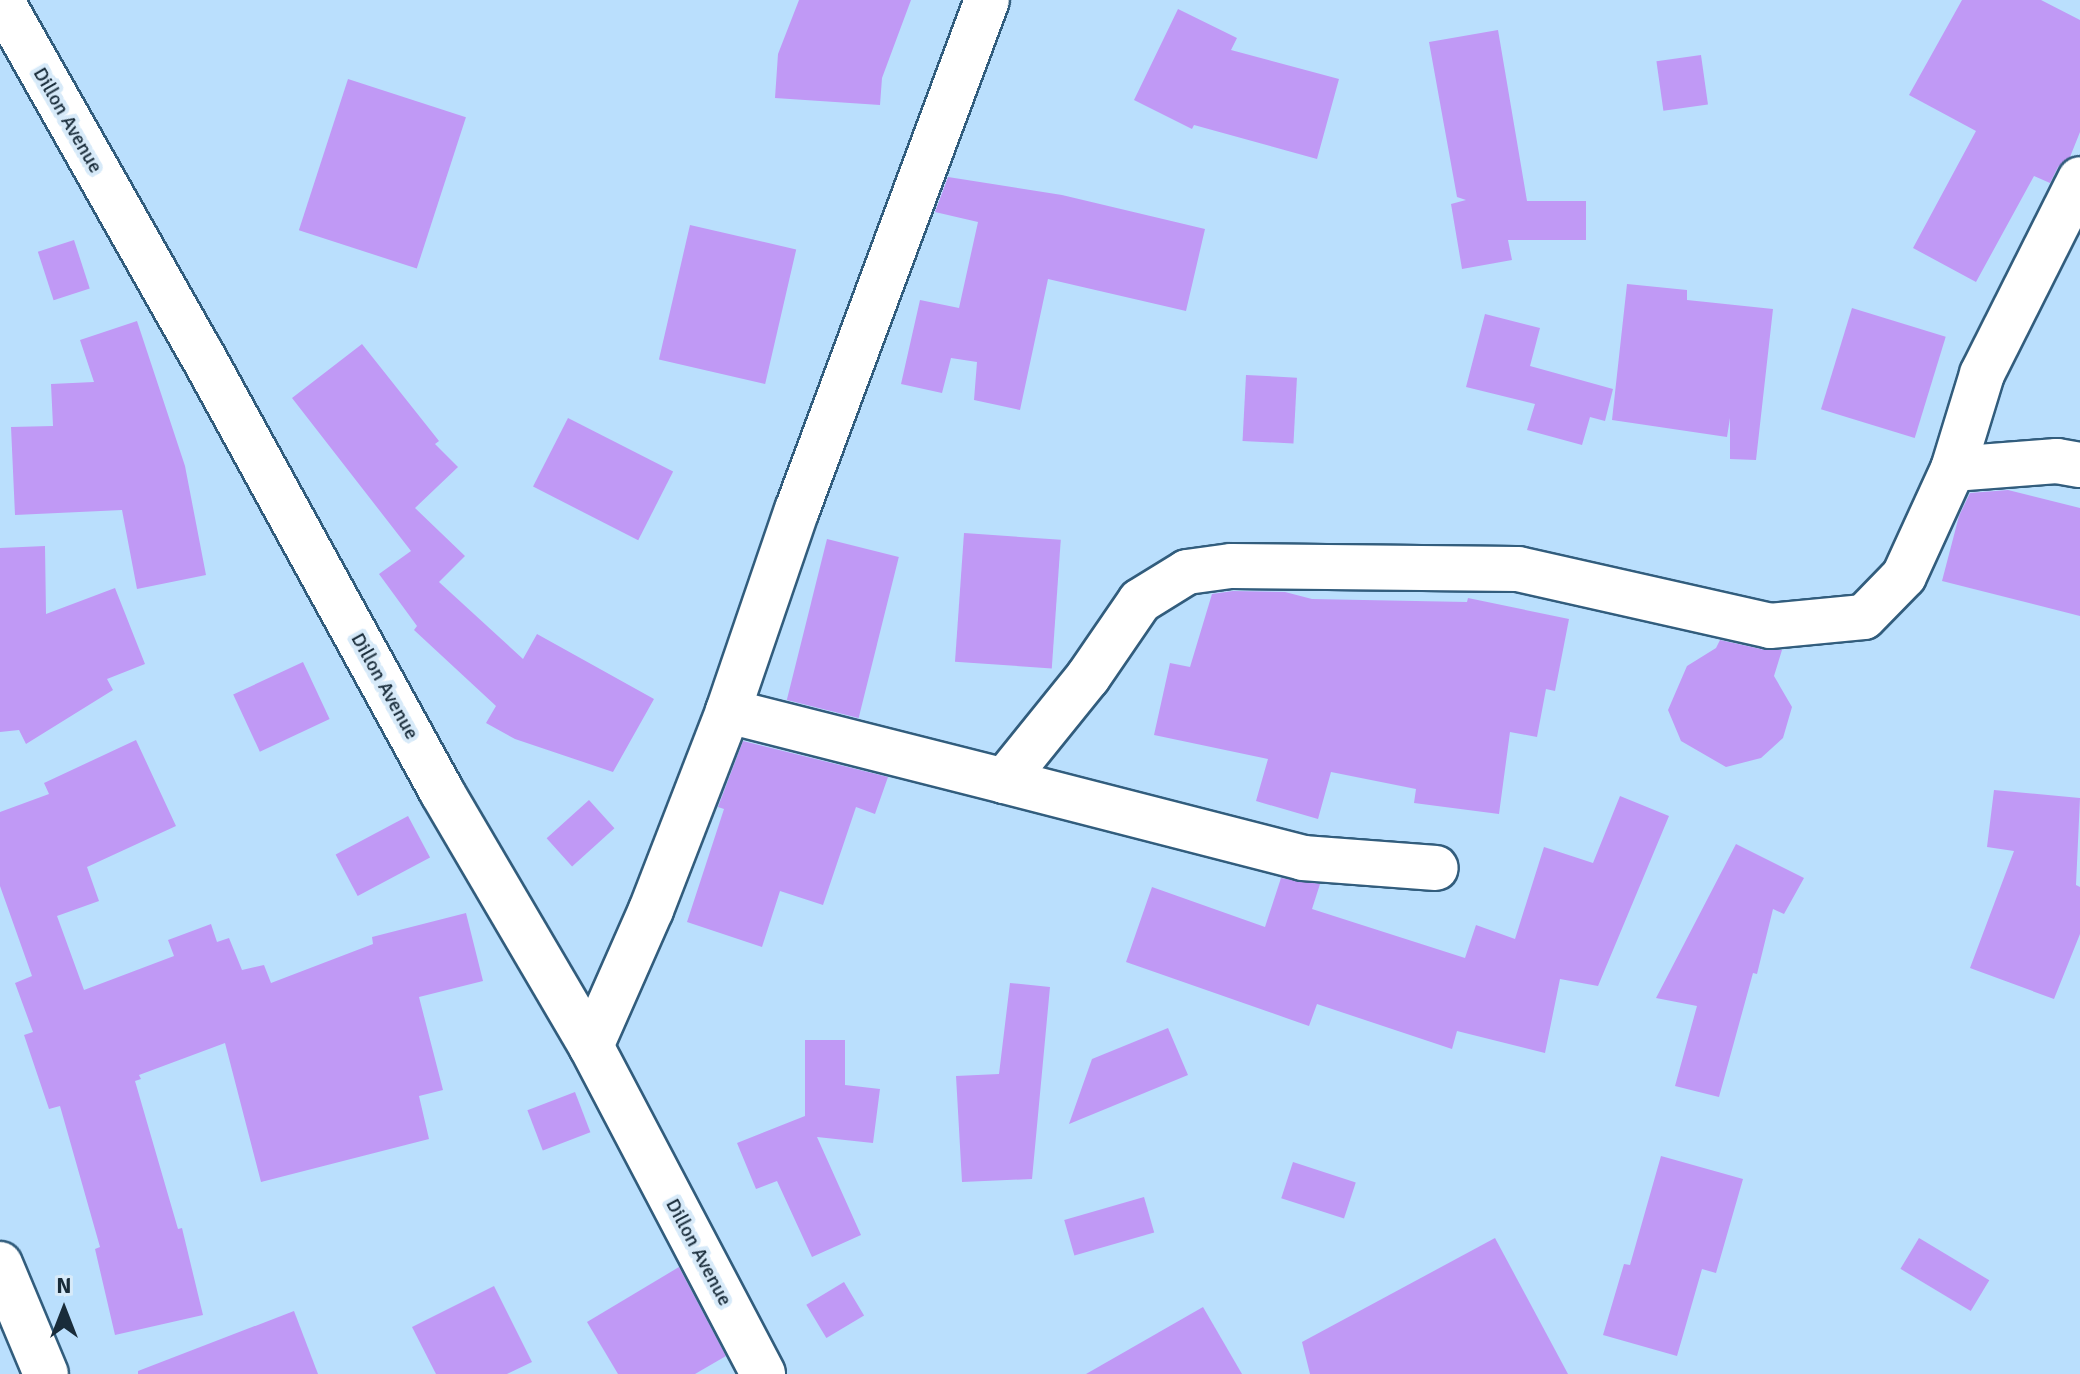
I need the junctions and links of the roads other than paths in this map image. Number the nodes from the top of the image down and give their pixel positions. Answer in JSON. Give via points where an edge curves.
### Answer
{"nodes":[{"id":1,"x":1,"y":0,"type":"edge"},
{"id":2,"x":987,"y":0,"type":"edge"},
{"id":3,"x":2080,"y":179,"type":"edge"},
{"id":4,"x":2080,"y":465,"type":"edge"},
{"id":5,"x":1953,"y":469,"type":"junction"},
{"id":6,"x":728,"y":711,"type":"junction"},
{"id":7,"x":1004,"y":781,"type":"junction"},
{"id":8,"x":1436,"y":868,"type":"dead end"},
{"id":9,"x":591,"y":1046,"type":"junction"},
{"id":10,"x":0,"y":1264,"type":"edge"},
{"id":11,"x":46,"y":1374,"type":"edge"},
{"id":12,"x":763,"y":1374,"type":"edge"}],
"edges":[{"from":1,"to":9,"type":"street","name":"Dillon Avenue","via":[[442,792]]},
{"from":2,"to":6,"type":"street"},
{"from":3,"to":5,"type":"street","via":[[1982,374]]},
{"from":4,"to":5,"type":"street","via":[[2057,461]]},
{"from":5,"to":7,"type":"street","via":[[1904,576],[1864,617],[1770,626],[1518,569],[1231,566],[1187,572],[1140,601],[1088,677]]},
{"from":6,"to":7,"type":"street"},
{"from":6,"to":9,"type":"street","via":[[651,910]]},
{"from":7,"to":8,"type":"street","via":[[1303,858]]},
{"from":9,"to":12,"type":"street","name":"Dillon Avenue"},
{"from":10,"to":11,"type":"street"}]}
